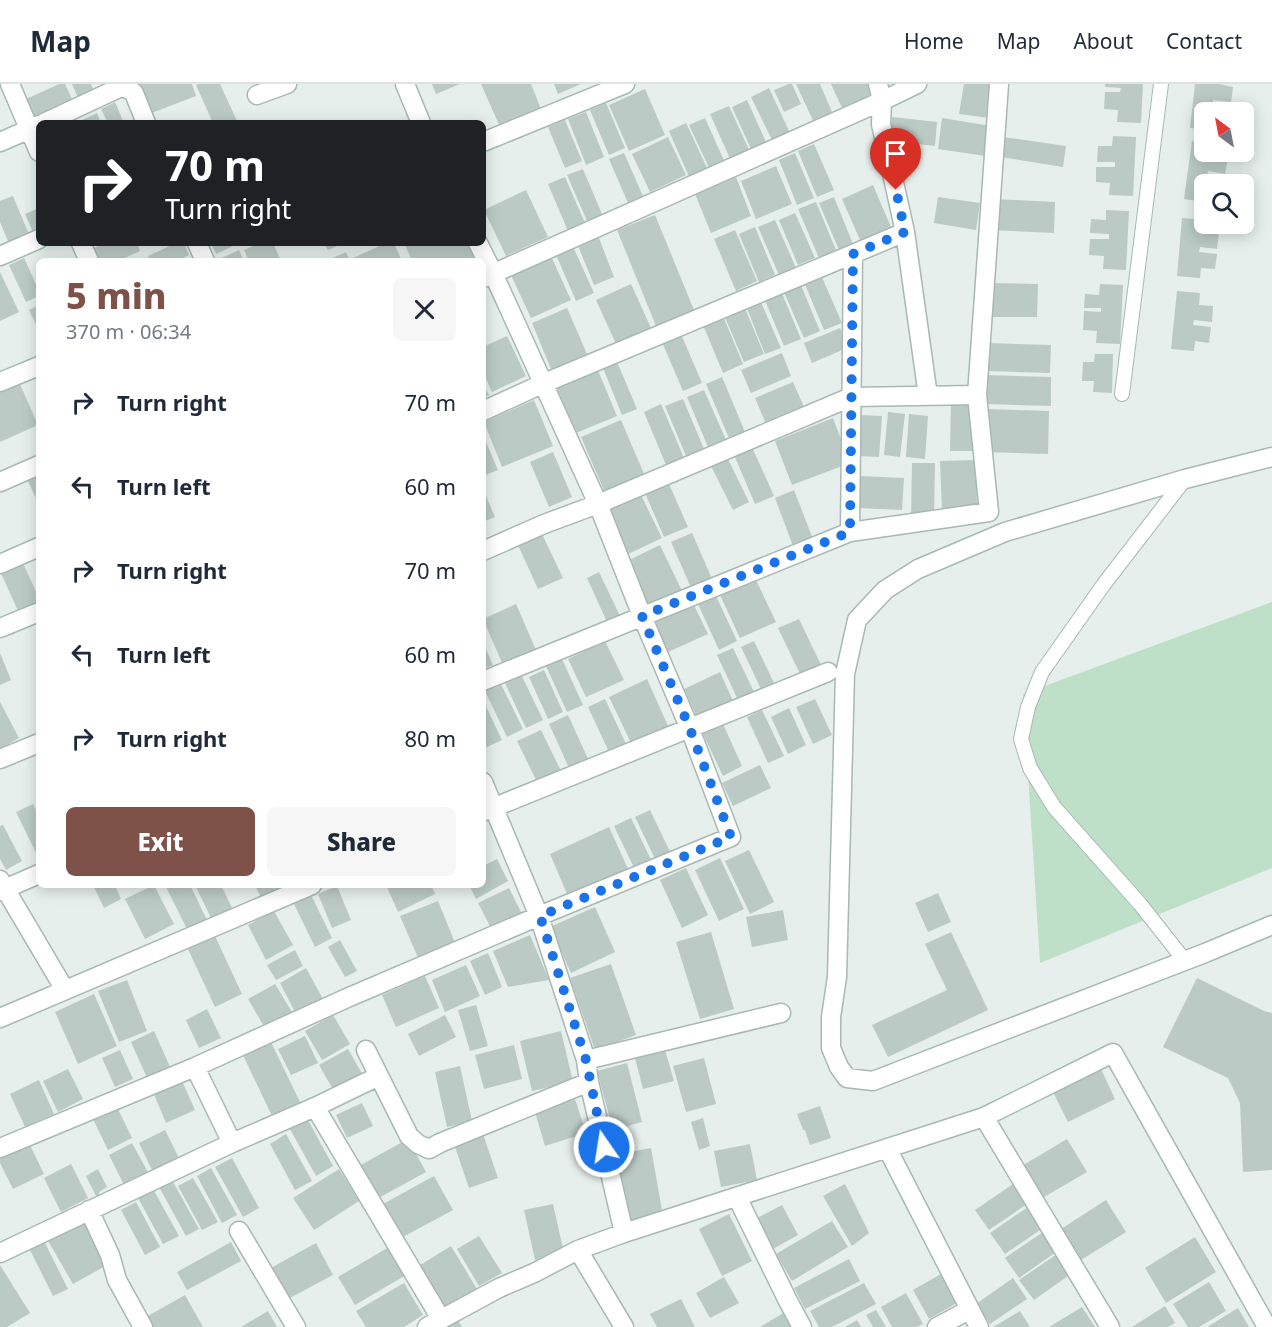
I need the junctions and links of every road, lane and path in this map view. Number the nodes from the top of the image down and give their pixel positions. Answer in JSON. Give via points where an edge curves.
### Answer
{"nodes":[{"id":1,"x":10,"y":84,"type":"edge"},
{"id":2,"x":287,"y":84,"type":"edge"},
{"id":3,"x":405,"y":84,"type":"edge"},
{"id":4,"x":625,"y":84,"type":"edge"},
{"id":5,"x":917,"y":84,"type":"edge"},
{"id":6,"x":999,"y":84,"type":"edge"},
{"id":7,"x":1161,"y":84,"type":"edge"},
{"id":8,"x":880,"y":93,"type":"edge"},
{"id":9,"x":257,"y":95,"type":"dead end"},
{"id":10,"x":50,"y":120,"type":"edge"},
{"id":11,"x":145,"y":120,"type":"edge"},
{"id":12,"x":421,"y":120,"type":"edge"},
{"id":13,"x":36,"y":124,"type":"edge"},
{"id":14,"x":36,"y":126,"type":"edge"},
{"id":15,"x":486,"y":141,"type":"edge"},
{"id":16,"x":0,"y":142,"type":"edge"},
{"id":17,"x":905,"y":232,"type":"junction"},
{"id":18,"x":36,"y":240,"type":"edge"},
{"id":19,"x":853,"y":254,"type":"junction"},
{"id":20,"x":0,"y":256,"type":"edge"},
{"id":21,"x":488,"y":275,"type":"edge"},
{"id":22,"x":36,"y":367,"type":"edge"},
{"id":23,"x":0,"y":382,"type":"edge"},
{"id":24,"x":542,"y":384,"type":"junction"},
{"id":25,"x":1122,"y":394,"type":"dead end"},
{"id":26,"x":977,"y":395,"type":"junction"},
{"id":27,"x":928,"y":396,"type":"junction"},
{"id":28,"x":850,"y":397,"type":"junction"},
{"id":29,"x":486,"y":410,"type":"edge"},
{"id":30,"x":1272,"y":458,"type":"edge"},
{"id":31,"x":36,"y":466,"type":"edge"},
{"id":32,"x":1185,"y":479,"type":"junction"},
{"id":33,"x":0,"y":482,"type":"edge"},
{"id":34,"x":598,"y":504,"type":"junction"},
{"id":35,"x":850,"y":532,"type":"junction"},
{"id":36,"x":36,"y":548,"type":"edge"},
{"id":37,"x":486,"y":550,"type":"edge"},
{"id":38,"x":0,"y":564,"type":"edge"},
{"id":39,"x":36,"y":613,"type":"edge"},
{"id":40,"x":642,"y":616,"type":"junction"},
{"id":41,"x":0,"y":628,"type":"edge"},
{"id":42,"x":828,"y":672,"type":"dead end"},
{"id":43,"x":486,"y":680,"type":"edge"},
{"id":44,"x":690,"y":729,"type":"junction"},
{"id":45,"x":36,"y":744,"type":"edge"},
{"id":46,"x":0,"y":759,"type":"edge"},
{"id":47,"x":488,"y":810,"type":"edge"},
{"id":48,"x":36,"y":875,"type":"edge"},
{"id":49,"x":2,"y":887,"type":"edge"},
{"id":50,"x":305,"y":888,"type":"edge"},
{"id":51,"x":540,"y":916,"type":"junction"},
{"id":52,"x":1272,"y":925,"type":"edge"},
{"id":53,"x":1185,"y":961,"type":"junction"},
{"id":54,"x":65,"y":990,"type":"junction"},
{"id":55,"x":781,"y":1013,"type":"dead end"},
{"id":56,"x":0,"y":1018,"type":"edge"},
{"id":57,"x":366,"y":1050,"type":"dead end"},
{"id":58,"x":586,"y":1060,"type":"junction"},
{"id":59,"x":195,"y":1068,"type":"junction"},
{"id":60,"x":380,"y":1076,"type":"junction"},
{"id":61,"x":589,"y":1082,"type":"junction"},
{"id":62,"x":315,"y":1107,"type":"junction"},
{"id":63,"x":984,"y":1117,"type":"junction"},
{"id":64,"x":232,"y":1143,"type":"junction"},
{"id":65,"x":0,"y":1148,"type":"edge"},
{"id":66,"x":887,"y":1148,"type":"junction"},
{"id":67,"x":737,"y":1197,"type":"junction"},
{"id":68,"x":89,"y":1210,"type":"junction"},
{"id":69,"x":239,"y":1232,"type":"dead end"},
{"id":70,"x":624,"y":1233,"type":"junction"},
{"id":71,"x":578,"y":1250,"type":"junction"},
{"id":72,"x":0,"y":1254,"type":"edge"},
{"id":73,"x":969,"y":1310,"type":"junction"},
{"id":74,"x":434,"y":1323,"type":"edge"},
{"id":75,"x":144,"y":1327,"type":"edge"},
{"id":76,"x":296,"y":1327,"type":"edge"},
{"id":77,"x":624,"y":1327,"type":"edge"},
{"id":78,"x":802,"y":1327,"type":"edge"},
{"id":79,"x":937,"y":1327,"type":"edge"},
{"id":80,"x":979,"y":1327,"type":"edge"},
{"id":81,"x":1110,"y":1327,"type":"edge"},
{"id":82,"x":1267,"y":1327,"type":"edge"}],
"edges":[{"from":1,"to":13,"type":"street"},
{"from":2,"to":9,"type":"street"},
{"from":3,"to":12,"type":"street"},
{"from":4,"to":15,"type":"street"},
{"from":5,"to":8,"type":"street"},
{"from":6,"to":26,"type":"street"},
{"from":7,"to":25,"type":"lane"},
{"from":8,"to":17,"type":"street","via":[[881,124]]},
{"from":8,"to":21,"type":"street"},
{"from":10,"to":11,"type":"street","via":[[121,87],[134,93]]},
{"from":14,"to":16,"type":"street"},
{"from":17,"to":19,"type":"street"},
{"from":17,"to":27,"type":"street"},
{"from":18,"to":20,"type":"street"},
{"from":19,"to":24,"type":"street"},
{"from":19,"to":28,"type":"street"},
{"from":21,"to":24,"type":"street"},
{"from":22,"to":23,"type":"street"},
{"from":24,"to":29,"type":"street"},
{"from":24,"to":34,"type":"street"},
{"from":26,"to":27,"type":"street"},
{"from":26,"to":35,"type":"street","via":[[989,512]]},
{"from":27,"to":28,"type":"street"},
{"from":28,"to":34,"type":"street"},
{"from":28,"to":35,"type":"street"},
{"from":30,"to":32,"type":"street"},
{"from":31,"to":33,"type":"street"},
{"from":32,"to":53,"type":"lane","via":[[1042,672],[1021,739],[1030,768],[1054,807]]},
{"from":32,"to":53,"type":"street","via":[[1005,532],[918,568],[885,590],[857,620],[845,674],[837,977],[831,1048],[847,1078],[873,1081]]},
{"from":34,"to":37,"type":"street"},
{"from":34,"to":40,"type":"street"},
{"from":35,"to":40,"type":"street"},
{"from":36,"to":38,"type":"street"},
{"from":39,"to":41,"type":"street"},
{"from":40,"to":43,"type":"street"},
{"from":40,"to":44,"type":"street"},
{"from":42,"to":44,"type":"street"},
{"from":44,"to":47,"type":"street"},
{"from":44,"to":51,"type":"street","via":[[731,837]]},
{"from":45,"to":46,"type":"street"},
{"from":47,"to":51,"type":"street"},
{"from":48,"to":49,"type":"street"},
{"from":49,"to":54,"type":"street"},
{"from":50,"to":54,"type":"street"},
{"from":51,"to":58,"type":"street"},
{"from":51,"to":59,"type":"street"},
{"from":52,"to":53,"type":"street"},
{"from":54,"to":56,"type":"street"},
{"from":55,"to":58,"type":"street"},
{"from":57,"to":60,"type":"street"},
{"from":58,"to":61,"type":"street"},
{"from":59,"to":64,"type":"street"},
{"from":59,"to":65,"type":"street"},
{"from":60,"to":61,"type":"street","via":[[409,1136],[429,1149]]},
{"from":60,"to":62,"type":"street"},
{"from":61,"to":70,"type":"street"},
{"from":62,"to":64,"type":"street"},
{"from":62,"to":74,"type":"street"},
{"from":63,"to":66,"type":"street"},
{"from":63,"to":81,"type":"street"},
{"from":63,"to":82,"type":"street","via":[[1113,1053]]},
{"from":64,"to":68,"type":"street"},
{"from":66,"to":67,"type":"street"},
{"from":66,"to":73,"type":"street"},
{"from":67,"to":70,"type":"street"},
{"from":67,"to":78,"type":"street"},
{"from":68,"to":72,"type":"street"},
{"from":68,"to":75,"type":"street","via":[[117,1280]]},
{"from":69,"to":76,"type":"street"},
{"from":70,"to":71,"type":"street"},
{"from":71,"to":74,"type":"street"},
{"from":71,"to":77,"type":"street"},
{"from":73,"to":79,"type":"street"},
{"from":73,"to":80,"type":"street"}]}
